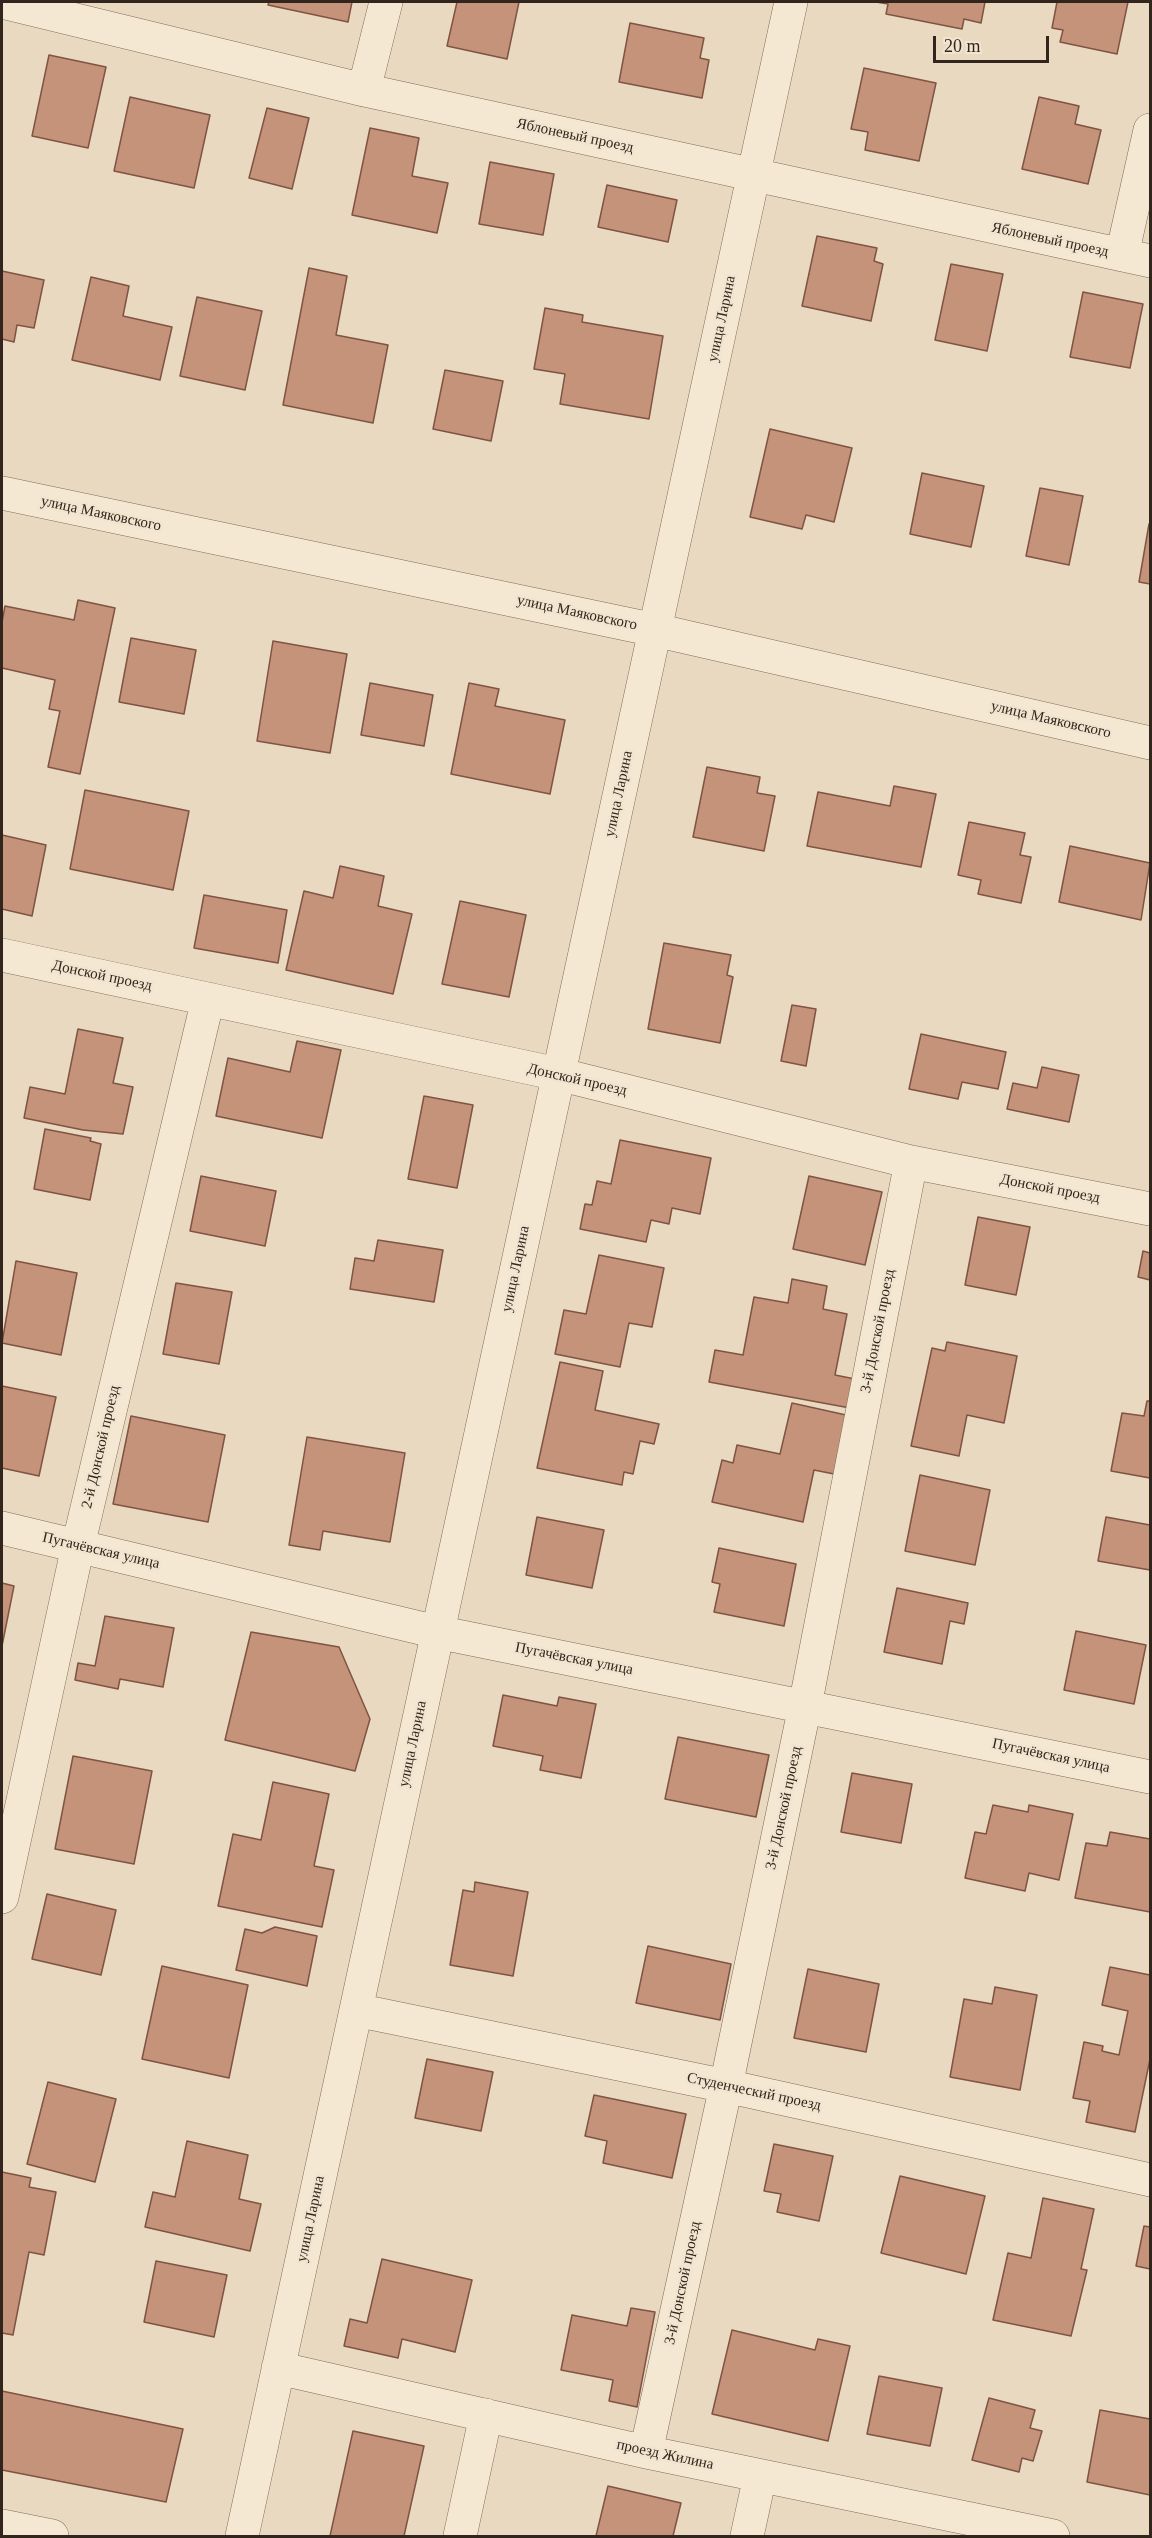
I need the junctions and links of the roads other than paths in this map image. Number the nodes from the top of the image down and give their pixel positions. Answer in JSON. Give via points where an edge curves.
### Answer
{"nodes":[{"id":1,"x":386,"y":2,"type":"edge"},
{"id":2,"x":791,"y":2,"type":"edge"},
{"id":3,"x":18,"y":4,"type":"edge"},
{"id":4,"x":364,"y":90,"type":"junction"},
{"id":5,"x":1150,"y":130,"type":"edge"},
{"id":6,"x":753,"y":175,"type":"junction"},
{"id":7,"x":1136,"y":258,"type":"edge"},
{"id":8,"x":2,"y":494,"type":"edge"},
{"id":9,"x":655,"y":630,"type":"junction"},
{"id":10,"x":1150,"y":743,"type":"edge"},
{"id":11,"x":2,"y":955,"type":"edge"},
{"id":12,"x":208,"y":999,"type":"junction"},
{"id":13,"x":558,"y":1074,"type":"junction"},
{"id":14,"x":911,"y":1162,"type":"junction"},
{"id":15,"x":1150,"y":1209,"type":"edge"},
{"id":16,"x":2,"y":1528,"type":"edge"},
{"id":17,"x":78,"y":1546,"type":"junction"},
{"id":18,"x":437,"y":1632,"type":"junction"},
{"id":19,"x":805,"y":1706,"type":"junction"},
{"id":20,"x":1150,"y":1777,"type":"edge"},
{"id":21,"x":2,"y":1898,"type":"edge"},
{"id":22,"x":356,"y":2010,"type":"junction"},
{"id":23,"x":726,"y":2086,"type":"junction"},
{"id":24,"x":1150,"y":2180,"type":"edge"},
{"id":25,"x":278,"y":2368,"type":"junction"},
{"id":26,"x":486,"y":2415,"type":"junction"},
{"id":27,"x":646,"y":2452,"type":"junction"},
{"id":28,"x":760,"y":2476,"type":"junction"},
{"id":29,"x":2,"y":2526,"type":"edge"},
{"id":30,"x":983,"y":2529,"type":"edge"},
{"id":31,"x":52,"y":2536,"type":"edge"},
{"id":32,"x":242,"y":2536,"type":"edge"},
{"id":33,"x":460,"y":2536,"type":"edge"},
{"id":34,"x":747,"y":2536,"type":"edge"},
{"id":35,"x":1053,"y":2536,"type":"edge"}],
"edges":[{"from":1,"to":4,"type":"street"},
{"from":2,"to":6,"type":"street","name":"улица Ларина"},
{"from":3,"to":4,"type":"street","name":"Яблоневый проезд"},
{"from":4,"to":6,"type":"street","name":"Яблоневый проезд"},
{"from":5,"to":7,"type":"street"},
{"from":6,"to":7,"type":"street","name":"Яблоневый проезд"},
{"from":6,"to":9,"type":"street","name":"улица Ларина"},
{"from":8,"to":9,"type":"street","name":"улица Маяковского"},
{"from":9,"to":10,"type":"street","name":"улица Маяковского"},
{"from":9,"to":13,"type":"street","name":"улица Ларина"},
{"from":11,"to":12,"type":"street","name":"Донской проезд"},
{"from":12,"to":13,"type":"street","name":"Донской проезд"},
{"from":12,"to":17,"type":"street","name":"2-й Донской проезд"},
{"from":13,"to":14,"type":"street","name":"Донской проезд"},
{"from":13,"to":18,"type":"street","name":"улица Ларина"},
{"from":14,"to":15,"type":"street","name":"Донской проезд"},
{"from":14,"to":19,"type":"street","name":"3-й Донской проезд"},
{"from":16,"to":17,"type":"street","name":"Пугачёвская улица"},
{"from":17,"to":18,"type":"street","name":"Пугачёвская улица"},
{"from":17,"to":21,"type":"street","name":"2-й Донской проезд"},
{"from":18,"to":19,"type":"street","name":"Пугачёвская улица"},
{"from":18,"to":22,"type":"street","name":"улица Ларина"},
{"from":19,"to":20,"type":"street","name":"Пугачёвская улица"},
{"from":19,"to":23,"type":"street","name":"3-й Донской проезд"},
{"from":22,"to":23,"type":"street","name":"Студенческий проезд"},
{"from":22,"to":25,"type":"street","name":"улица Ларина"},
{"from":23,"to":24,"type":"street","name":"Студенческий проезд"},
{"from":23,"to":27,"type":"street","name":"3-й Донской проезд"},
{"from":25,"to":26,"type":"street","name":"проезд Жилина"},
{"from":25,"to":32,"type":"street","name":"улица Ларина"},
{"from":26,"to":27,"type":"street","name":"проезд Жилина"},
{"from":26,"to":33,"type":"street"},
{"from":27,"to":28,"type":"street","name":"проезд Жилина"},
{"from":28,"to":30,"type":"street","name":"проезд Жилина"},
{"from":28,"to":34,"type":"street"},
{"from":29,"to":31,"type":"street"},
{"from":30,"to":35,"type":"street","name":"проезд Жилина"}]}
